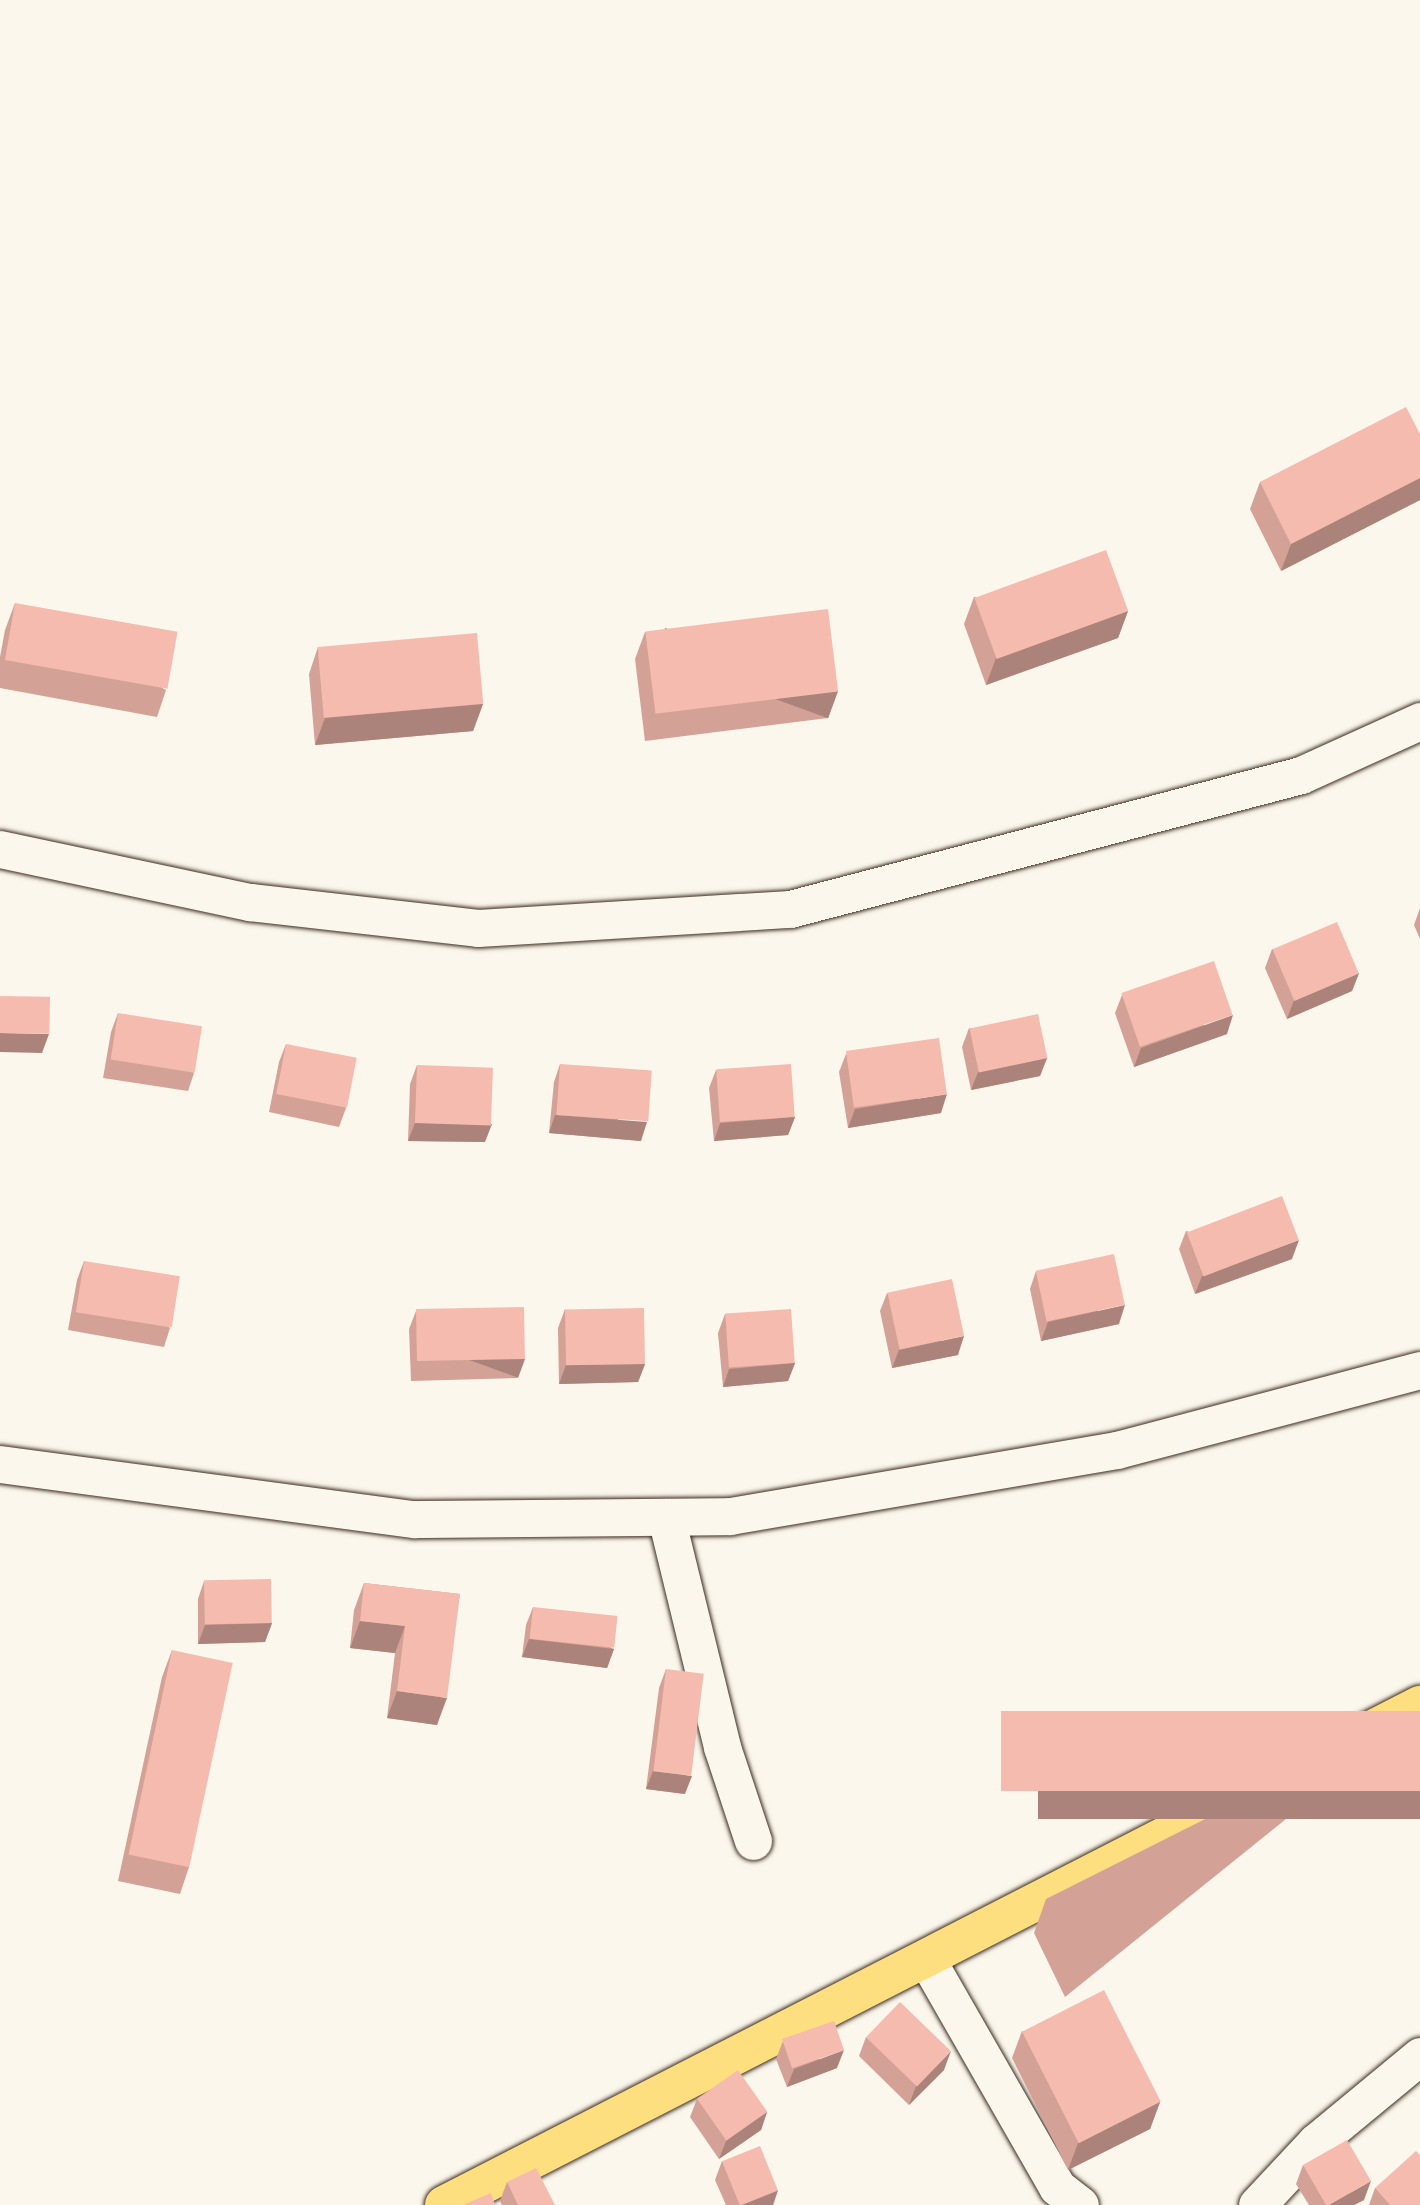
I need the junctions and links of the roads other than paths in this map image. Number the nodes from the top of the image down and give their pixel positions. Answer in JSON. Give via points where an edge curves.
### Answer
{"nodes":[{"id":1,"x":1420,"y":721,"type":"edge"},
{"id":2,"x":0,"y":849,"type":"edge"},
{"id":3,"x":1420,"y":1370,"type":"edge"},
{"id":4,"x":0,"y":1464,"type":"edge"},
{"id":5,"x":666,"y":1517,"type":"junction"},
{"id":6,"x":1420,"y":1704,"type":"edge"},
{"id":7,"x":753,"y":1841,"type":"dead end"},
{"id":8,"x":926,"y":1958,"type":"junction"},
{"id":9,"x":1420,"y":2056,"type":"edge"},
{"id":10,"x":444,"y":2205,"type":"edge"},
{"id":11,"x":1080,"y":2205,"type":"edge"},
{"id":12,"x":1257,"y":2205,"type":"edge"}],
"edges":[{"from":1,"to":2,"type":"street","via":[[1301,775],[790,909],[478,928],[250,902]]},
{"from":3,"to":5,"type":"street","via":[[1116,1450],[730,1516]]},
{"from":4,"to":5,"type":"street","via":[[414,1520]]},
{"from":5,"to":7,"type":"street","via":[[722,1747]]},
{"from":6,"to":8,"type":"main road"},
{"from":8,"to":10,"type":"main road"},
{"from":8,"to":11,"type":"street","via":[[1057,2187]]},
{"from":9,"to":12,"type":"street","via":[[1316,2142]]}]}
